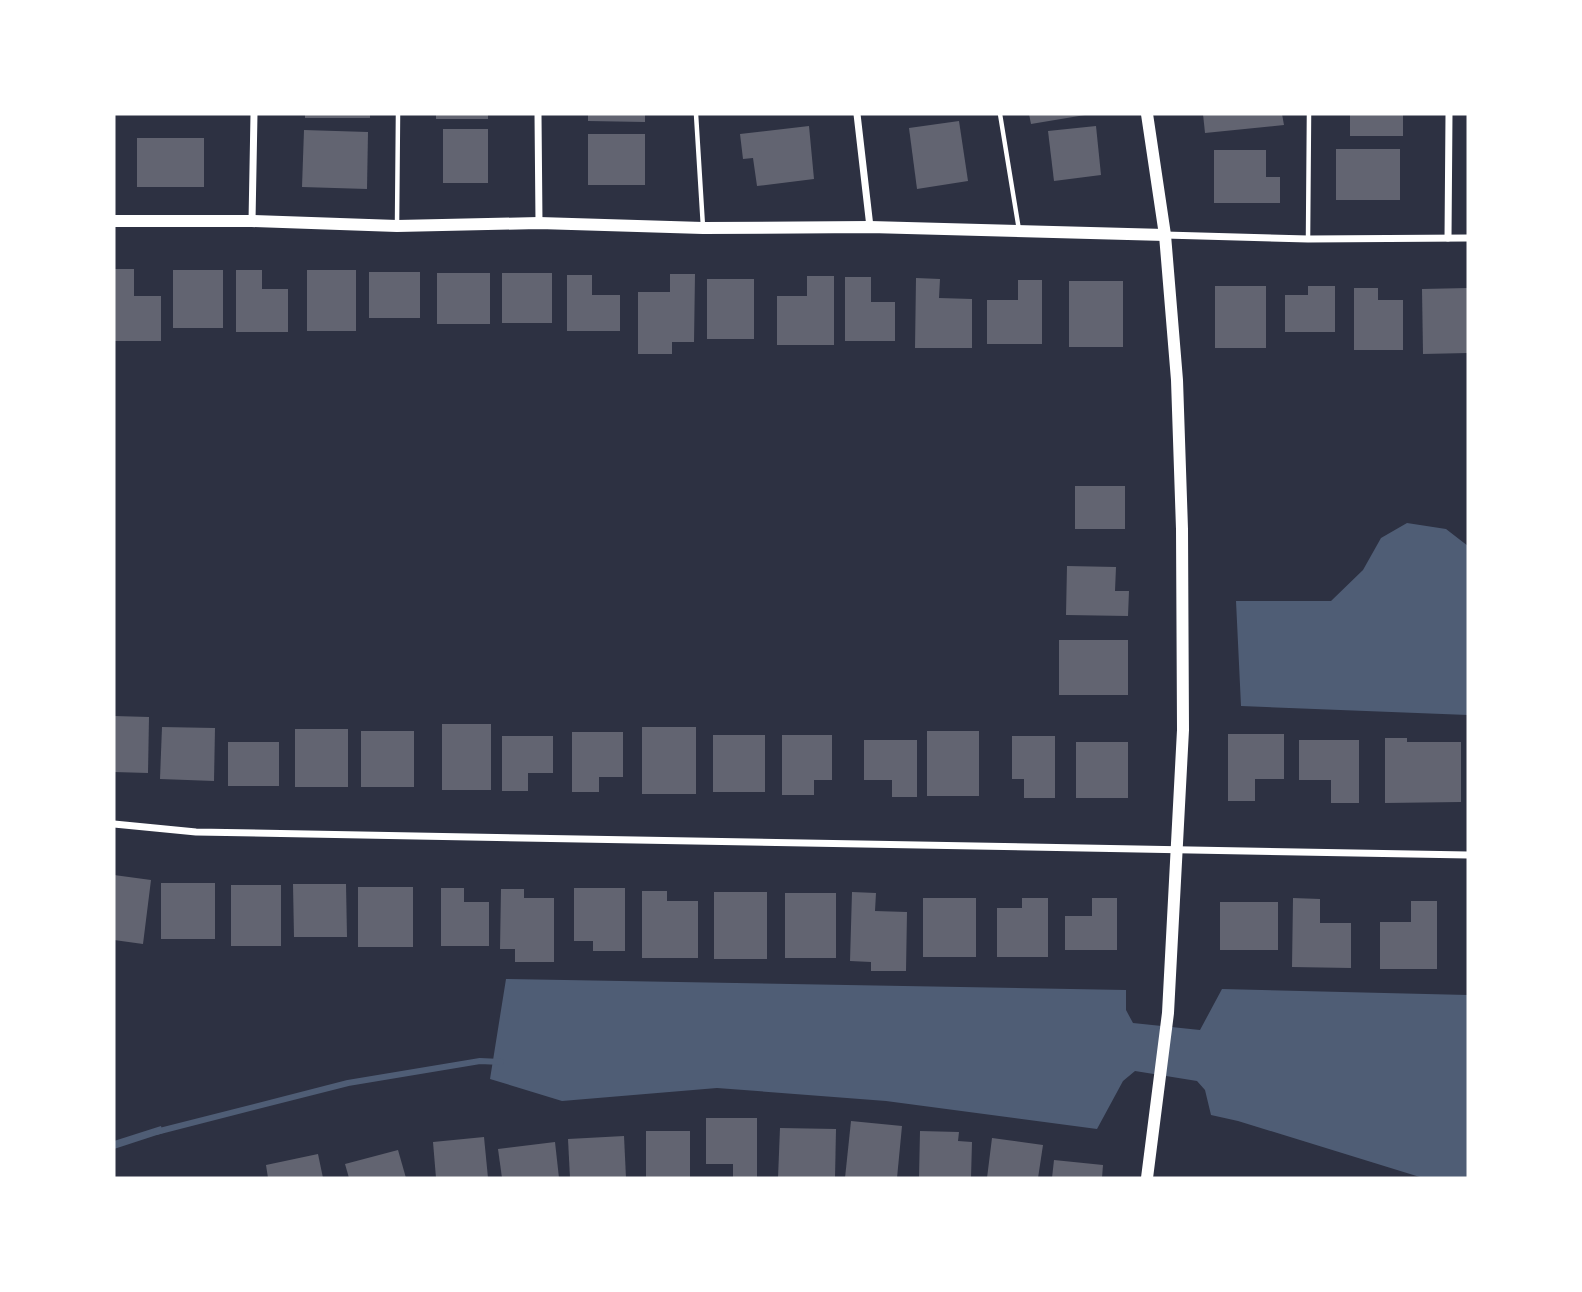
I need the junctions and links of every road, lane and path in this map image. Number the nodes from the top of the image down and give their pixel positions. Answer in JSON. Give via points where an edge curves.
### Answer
{"nodes":[{"id":1,"x":254,"y":114,"type":"edge"},
{"id":2,"x":398,"y":114,"type":"edge"},
{"id":3,"x":538,"y":114,"type":"edge"},
{"id":4,"x":696,"y":114,"type":"edge"},
{"id":5,"x":857,"y":114,"type":"edge"},
{"id":6,"x":1000,"y":114,"type":"edge"},
{"id":7,"x":1147,"y":114,"type":"edge"},
{"id":8,"x":1309,"y":114,"type":"edge"},
{"id":9,"x":1449,"y":114,"type":"edge"},
{"id":10,"x":114,"y":221,"type":"edge"},
{"id":11,"x":252,"y":221,"type":"junction"},
{"id":12,"x":538,"y":223,"type":"junction"},
{"id":13,"x":397,"y":226,"type":"junction"},
{"id":14,"x":870,"y":227,"type":"junction"},
{"id":15,"x":704,"y":228,"type":"junction"},
{"id":16,"x":1019,"y":230,"type":"junction"},
{"id":17,"x":1165,"y":235,"type":"junction"},
{"id":18,"x":1448,"y":238,"type":"junction"},
{"id":19,"x":1468,"y":238,"type":"edge"},
{"id":20,"x":1308,"y":239,"type":"junction"},
{"id":21,"x":114,"y":824,"type":"edge"},
{"id":22,"x":1178,"y":851,"type":"junction"},
{"id":23,"x":1468,"y":855,"type":"edge"},
{"id":24,"x":1147,"y":1178,"type":"edge"}],
"edges":[{"from":1,"to":11,"type":"street"},
{"from":2,"to":13,"type":"lane"},
{"from":3,"to":12,"type":"street"},
{"from":4,"to":15,"type":"lane"},
{"from":5,"to":14,"type":"street"},
{"from":6,"to":16,"type":"lane"},
{"from":7,"to":17,"type":"street"},
{"from":8,"to":20,"type":"lane"},
{"from":9,"to":18,"type":"street"},
{"from":10,"to":11,"type":"street"},
{"from":11,"to":13,"type":"street"},
{"from":12,"to":13,"type":"street"},
{"from":12,"to":15,"type":"street"},
{"from":14,"to":15,"type":"street"},
{"from":14,"to":16,"type":"street"},
{"from":16,"to":17,"type":"street"},
{"from":17,"to":20,"type":"street"},
{"from":17,"to":22,"type":"street","via":[[1182,493],[1183,730]]},
{"from":18,"to":19,"type":"street"},
{"from":18,"to":20,"type":"street"},
{"from":21,"to":22,"type":"street","via":[[196,832]]},
{"from":22,"to":23,"type":"street"},
{"from":22,"to":24,"type":"street","via":[[1168,1013]]}]}
